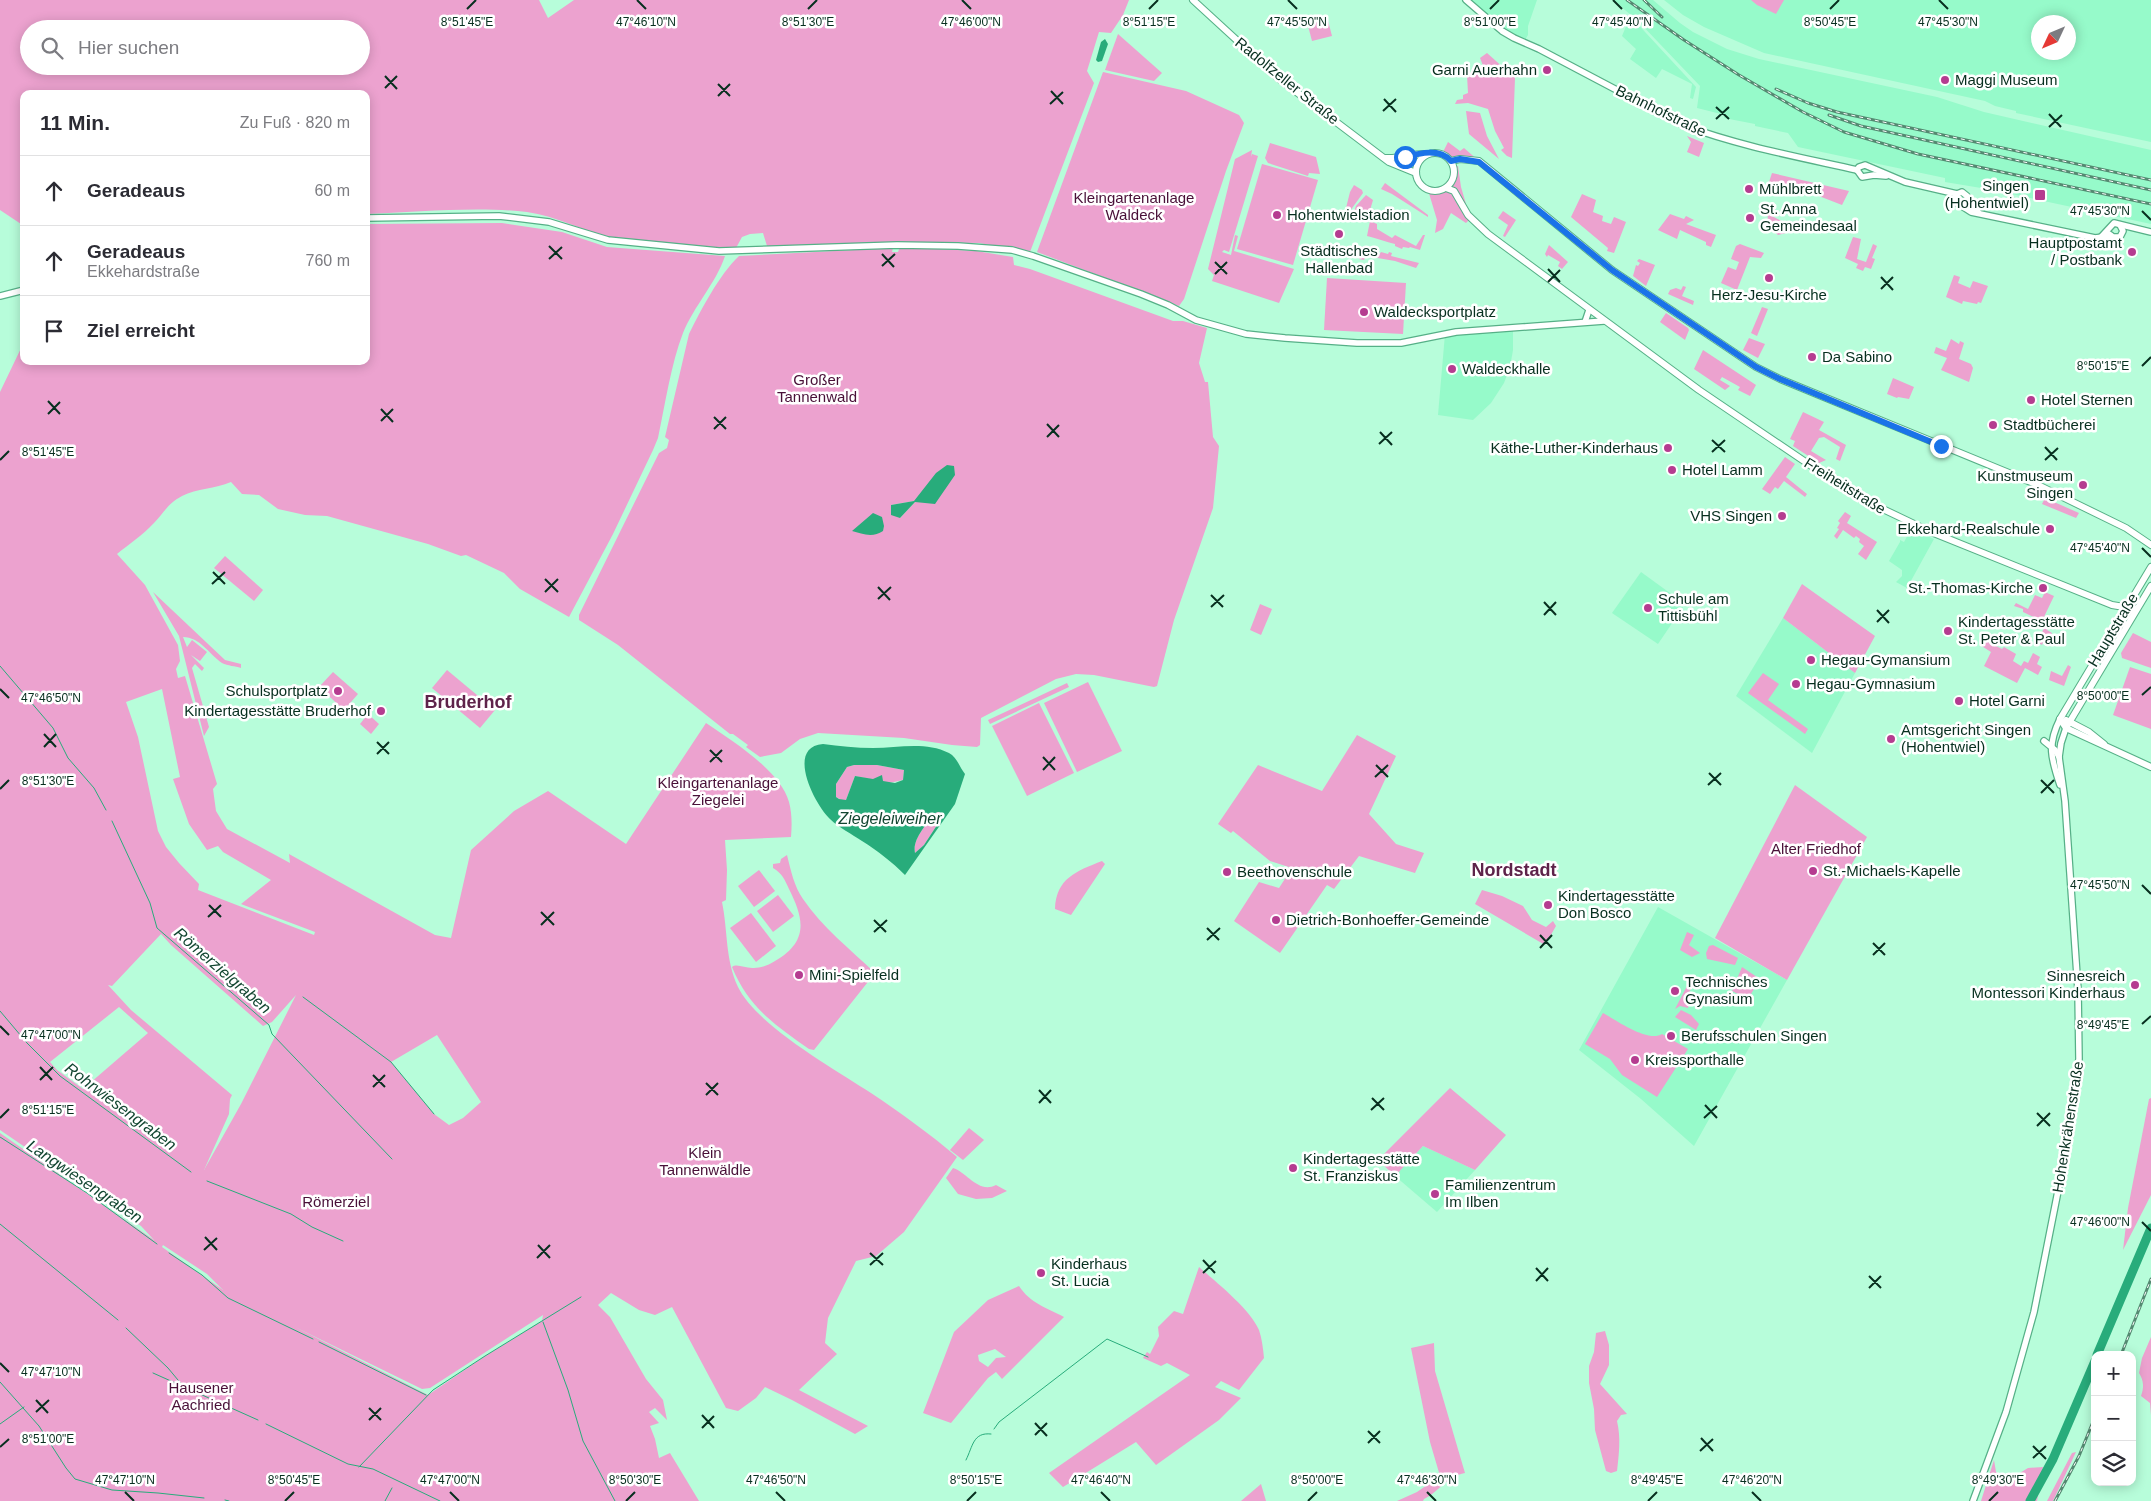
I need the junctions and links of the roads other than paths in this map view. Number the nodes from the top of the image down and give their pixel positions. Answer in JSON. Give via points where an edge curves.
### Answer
{"nodes":[{"id":1,"x":1193,"y":0,"type":"edge"},
{"id":2,"x":1466,"y":0,"type":"edge"},
{"id":3,"x":1429,"y":154,"type":"junction"},
{"id":4,"x":1383,"y":158,"type":"junction"},
{"id":5,"x":1451,"y":161,"type":"junction"},
{"id":6,"x":1868,"y":167,"type":"junction"},
{"id":7,"x":1858,"y":170,"type":"junction"},
{"id":8,"x":1416,"y":173,"type":"junction"},
{"id":9,"x":1868,"y":176,"type":"junction"},
{"id":10,"x":1893,"y":177,"type":"junction"},
{"id":11,"x":1446,"y":188,"type":"junction"},
{"id":12,"x":1957,"y":194,"type":"junction"},
{"id":13,"x":1966,"y":201,"type":"junction"},
{"id":14,"x":1960,"y":204,"type":"junction"},
{"id":15,"x":1979,"y":213,"type":"junction"},
{"id":16,"x":370,"y":218,"type":"edge"},
{"id":17,"x":2120,"y":225,"type":"junction"},
{"id":18,"x":2136,"y":229,"type":"junction"},
{"id":19,"x":2151,"y":232,"type":"edge"},
{"id":20,"x":2110,"y":233,"type":"junction"},
{"id":21,"x":2122,"y":233,"type":"junction"},
{"id":22,"x":20,"y":291,"type":"edge"},
{"id":23,"x":0,"y":296,"type":"edge"},
{"id":24,"x":1589,"y":310,"type":"junction"},
{"id":25,"x":1604,"y":321,"type":"junction"},
{"id":26,"x":1585,"y":322,"type":"junction"},
{"id":27,"x":2151,"y":545,"type":"edge"},
{"id":28,"x":2151,"y":566,"type":"edge"},
{"id":29,"x":2151,"y":586,"type":"edge"},
{"id":30,"x":2112,"y":605,"type":"junction"},
{"id":31,"x":2126,"y":608,"type":"junction"},
{"id":32,"x":2136,"y":610,"type":"junction"},
{"id":33,"x":2118,"y":620,"type":"junction"},
{"id":34,"x":2060,"y":719,"type":"junction"},
{"id":35,"x":2070,"y":721,"type":"junction"},
{"id":36,"x":2066,"y":728,"type":"junction"},
{"id":37,"x":2044,"y":741,"type":"dead end"},
{"id":38,"x":2051,"y":746,"type":"junction"},
{"id":39,"x":2112,"y":750,"type":"junction"},
{"id":40,"x":2059,"y":757,"type":"junction"},
{"id":41,"x":2151,"y":767,"type":"edge"},
{"id":42,"x":2065,"y":801,"type":"junction"},
{"id":43,"x":1973,"y":1501,"type":"edge"}],
"edges":[{"from":1,"to":4,"type":"main road","name":"Radolfzeller Straße","via":[[1278,78]]},
{"from":2,"to":7,"type":"main road","name":"Bahnhofstraße","via":[[1502,32],[1688,127],[1755,147]]},
{"from":3,"to":4,"type":"main road"},
{"from":3,"to":5,"type":"main road","via":[[1442,154]]},
{"from":3,"to":8,"type":"main road","via":[[1420,160]]},
{"from":4,"to":8,"type":"main road","name":"Radolfzeller Straße"},
{"from":5,"to":11,"type":"main road","via":[[1453,178]]},
{"from":5,"to":27,"type":"main road","via":[[1479,162],[1612,270],[1767,373],[2038,486],[2126,528]]},
{"from":6,"to":7,"type":"main road","name":"Bahnhofstraße","via":[[1863,165]]},
{"from":6,"to":9,"type":"main road"},
{"from":6,"to":10,"type":"main road","name":"Bahnhofstraße"},
{"from":7,"to":9,"type":"main road","name":"Bahnhofstraße","via":[[1858,175]]},
{"from":8,"to":11,"type":"main road","via":[[1420,184],[1428,190]]},
{"from":9,"to":10,"type":"main road","name":"Bahnhofstraße"},
{"from":10,"to":12,"type":"main road","name":"Bahnhofstraße"},
{"from":11,"to":24,"type":"main road","via":[[1456,194],[1476,224]]},
{"from":12,"to":13,"type":"main road","name":"Bahnhofstraße","via":[[1964,193]]},
{"from":12,"to":14,"type":"main road","via":[[1956,201]]},
{"from":13,"to":14,"type":"main road"},
{"from":13,"to":15,"type":"main road","name":"Bahnhofstraße"},
{"from":14,"to":15,"type":"main road","via":[[1971,212]]},
{"from":15,"to":20,"type":"main road","via":[[2094,238]]},
{"from":16,"to":26,"type":"main road","via":[[499,216],[549,222],[608,240],[734,252],[896,245],[1012,250],[1141,294],[1196,320],[1243,333],[1357,343],[1401,343],[1456,332]]},
{"from":17,"to":18,"type":"main road"},
{"from":17,"to":20,"type":"main road","via":[[2114,223]]},
{"from":17,"to":21,"type":"main road"},
{"from":18,"to":19,"type":"main road"},
{"from":18,"to":21,"type":"main road"},
{"from":20,"to":21,"type":"main road","via":[[2118,238]]},
{"from":22,"to":23,"type":"main road"},
{"from":24,"to":25,"type":"main road"},
{"from":24,"to":26,"type":"main road"},
{"from":25,"to":26,"type":"main road"},
{"from":25,"to":30,"type":"main road","name":"Freiheitstraße","via":[[1758,430],[1875,506]]},
{"from":28,"to":31,"type":"main road","name":"Hauptstraße"},
{"from":29,"to":32,"type":"main road","name":"Hauptstraße"},
{"from":30,"to":31,"type":"main road","name":"Freiheitstraße"},
{"from":30,"to":33,"type":"main road"},
{"from":31,"to":32,"type":"main road","name":"Freiheitstraße"},
{"from":31,"to":33,"type":"main road","name":"Hauptstraße"},
{"from":32,"to":35,"type":"main road","name":"Hauptstraße"},
{"from":33,"to":34,"type":"main road","name":"Hauptstraße"},
{"from":34,"to":35,"type":"main road"},
{"from":34,"to":36,"type":"main road"},
{"from":34,"to":38,"type":"main road","name":"Hohenkrähenstraße"},
{"from":35,"to":36,"type":"main road","name":"Hauptstraße"},
{"from":35,"to":39,"type":"main road"},
{"from":36,"to":39,"type":"main road"},
{"from":36,"to":40,"type":"main road","name":"Hohenkrähenstraße"},
{"from":37,"to":38,"type":"main road"},
{"from":38,"to":40,"type":"main road"},
{"from":38,"to":42,"type":"main road","name":"Hohenkrähenstraße"},
{"from":39,"to":41,"type":"main road"},
{"from":40,"to":42,"type":"main road","name":"Hohenkrähenstraße"},
{"from":42,"to":43,"type":"main road","name":"Hohenkrähenstraße","via":[[2078,990],[2079,1059],[2060,1186],[2033,1316],[2006,1412]]}]}
